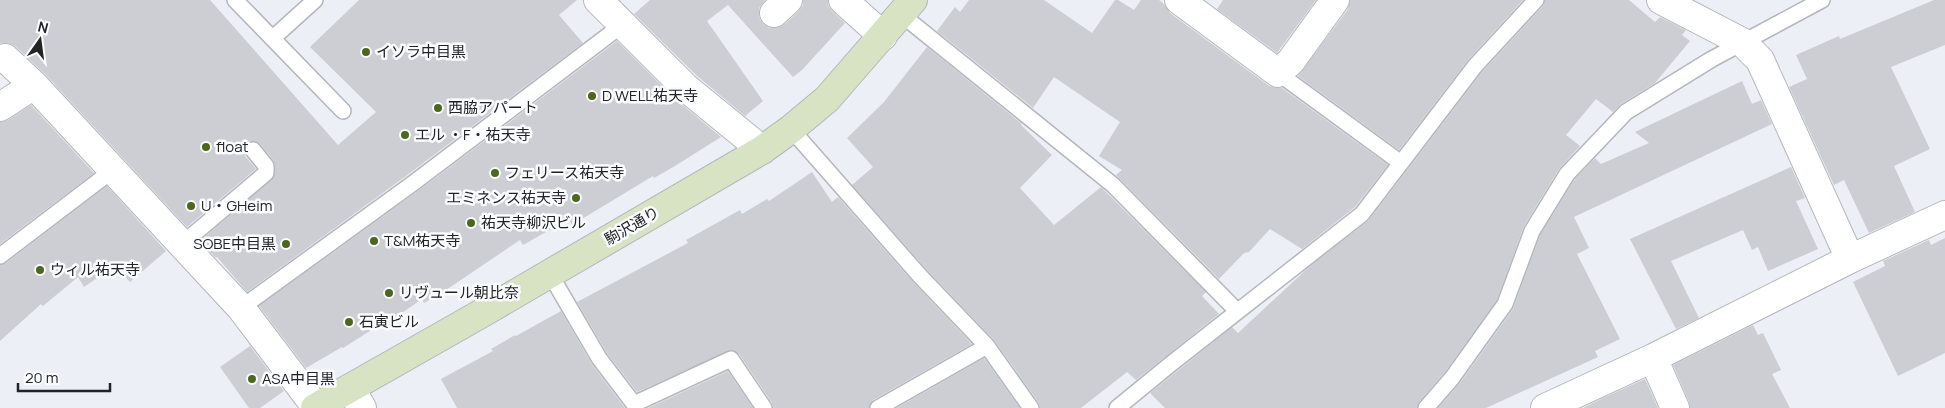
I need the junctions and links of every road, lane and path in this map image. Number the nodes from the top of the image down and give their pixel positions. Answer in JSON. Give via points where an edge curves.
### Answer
{"nodes":[{"id":1,"x":235,"y":0,"type":"edge"},
{"id":2,"x":315,"y":0,"type":"edge"},
{"id":3,"x":598,"y":0,"type":"edge"},
{"id":4,"x":843,"y":0,"type":"edge"},
{"id":5,"x":1179,"y":0,"type":"edge"},
{"id":6,"x":1335,"y":0,"type":"edge"},
{"id":7,"x":1536,"y":0,"type":"edge"},
{"id":8,"x":1661,"y":0,"type":"edge"},
{"id":9,"x":1822,"y":0,"type":"edge"},
{"id":10,"x":908,"y":7,"type":"edge"},
{"id":11,"x":622,"y":25,"type":"junction"},
{"id":12,"x":883,"y":36,"type":"junction"},
{"id":13,"x":274,"y":38,"type":"junction"},
{"id":14,"x":1742,"y":42,"type":"junction"},
{"id":15,"x":2,"y":56,"type":"edge"},
{"id":16,"x":1278,"y":73,"type":"junction"},
{"id":17,"x":34,"y":85,"type":"junction"},
{"id":18,"x":0,"y":107,"type":"edge"},
{"id":19,"x":343,"y":111,"type":"dead end"},
{"id":20,"x":791,"y":129,"type":"junction"},
{"id":21,"x":253,"y":150,"type":"dead end"},
{"id":22,"x":762,"y":150,"type":"junction"},
{"id":23,"x":1401,"y":163,"type":"junction"},
{"id":24,"x":113,"y":170,"type":"junction"},
{"id":25,"x":1945,"y":215,"type":"edge"},
{"id":26,"x":182,"y":244,"type":"junction"},
{"id":27,"x":0,"y":256,"type":"edge"},
{"id":28,"x":1850,"y":259,"type":"junction"},
{"id":29,"x":550,"y":274,"type":"junction"},
{"id":30,"x":241,"y":308,"type":"junction"},
{"id":31,"x":1237,"y":311,"type":"junction"},
{"id":32,"x":987,"y":346,"type":"junction"},
{"id":33,"x":1653,"y":358,"type":"junction"},
{"id":34,"x":356,"y":398,"type":"edge"},
{"id":35,"x":316,"y":408,"type":"edge"},
{"id":36,"x":764,"y":408,"type":"edge"},
{"id":37,"x":878,"y":408,"type":"edge"},
{"id":38,"x":1031,"y":408,"type":"edge"},
{"id":39,"x":1117,"y":408,"type":"edge"},
{"id":40,"x":1426,"y":408,"type":"edge"},
{"id":41,"x":1545,"y":408,"type":"edge"},
{"id":42,"x":1675,"y":408,"type":"edge"}],
"edges":[{"from":1,"to":13,"type":"lane"},
{"from":2,"to":13,"type":"lane"},
{"from":3,"to":11,"type":"street"},
{"from":4,"to":12,"type":"street"},
{"from":5,"to":16,"type":"street"},
{"from":6,"to":16,"type":"street","via":[[1291,61]]},
{"from":7,"to":23,"type":"lane","via":[[1475,66]]},
{"from":8,"to":14,"type":"street"},
{"from":9,"to":14,"type":"lane"},
{"from":10,"to":12,"type":"main road","name":"駒沢通り"},
{"from":10,"to":31,"type":"lane","via":[[1113,185]]},
{"from":11,"to":22,"type":"street","via":[[685,87]]},
{"from":11,"to":30,"type":"lane"},
{"from":12,"to":20,"type":"main road","name":"駒沢通り","via":[[827,99]]},
{"from":13,"to":19,"type":"lane"},
{"from":14,"to":28,"type":"street","via":[[1760,60]]},
{"from":14,"to":40,"type":"lane","via":[[1626,112],[1567,174],[1532,231],[1505,304],[1452,378]]},
{"from":15,"to":17,"type":"street"},
{"from":16,"to":23,"type":"lane"},
{"from":17,"to":18,"type":"street"},
{"from":17,"to":24,"type":"street"},
{"from":20,"to":22,"type":"main road","name":"駒沢通り"},
{"from":20,"to":32,"type":"lane","via":[[920,276]]},
{"from":21,"to":26,"type":"lane","via":[[266,166],[266,173]]},
{"from":22,"to":29,"type":"main road","name":"駒沢通り"},
{"from":23,"to":31,"type":"lane","via":[[1362,214]]},
{"from":24,"to":26,"type":"street"},
{"from":24,"to":27,"type":"lane"},
{"from":25,"to":28,"type":"street"},
{"from":26,"to":30,"type":"street"},
{"from":28,"to":33,"type":"street"},
{"from":29,"to":34,"type":"main road","name":"駒沢通り"},
{"from":29,"to":36,"type":"lane","via":[[599,358],[634,404],[731,359]]},
{"from":30,"to":35,"type":"street"},
{"from":31,"to":39,"type":"lane"},
{"from":32,"to":37,"type":"lane"},
{"from":32,"to":38,"type":"lane"},
{"from":33,"to":41,"type":"street"},
{"from":33,"to":42,"type":"street"},
{"from":34,"to":35,"type":"main road","name":"駒沢通り"}]}
